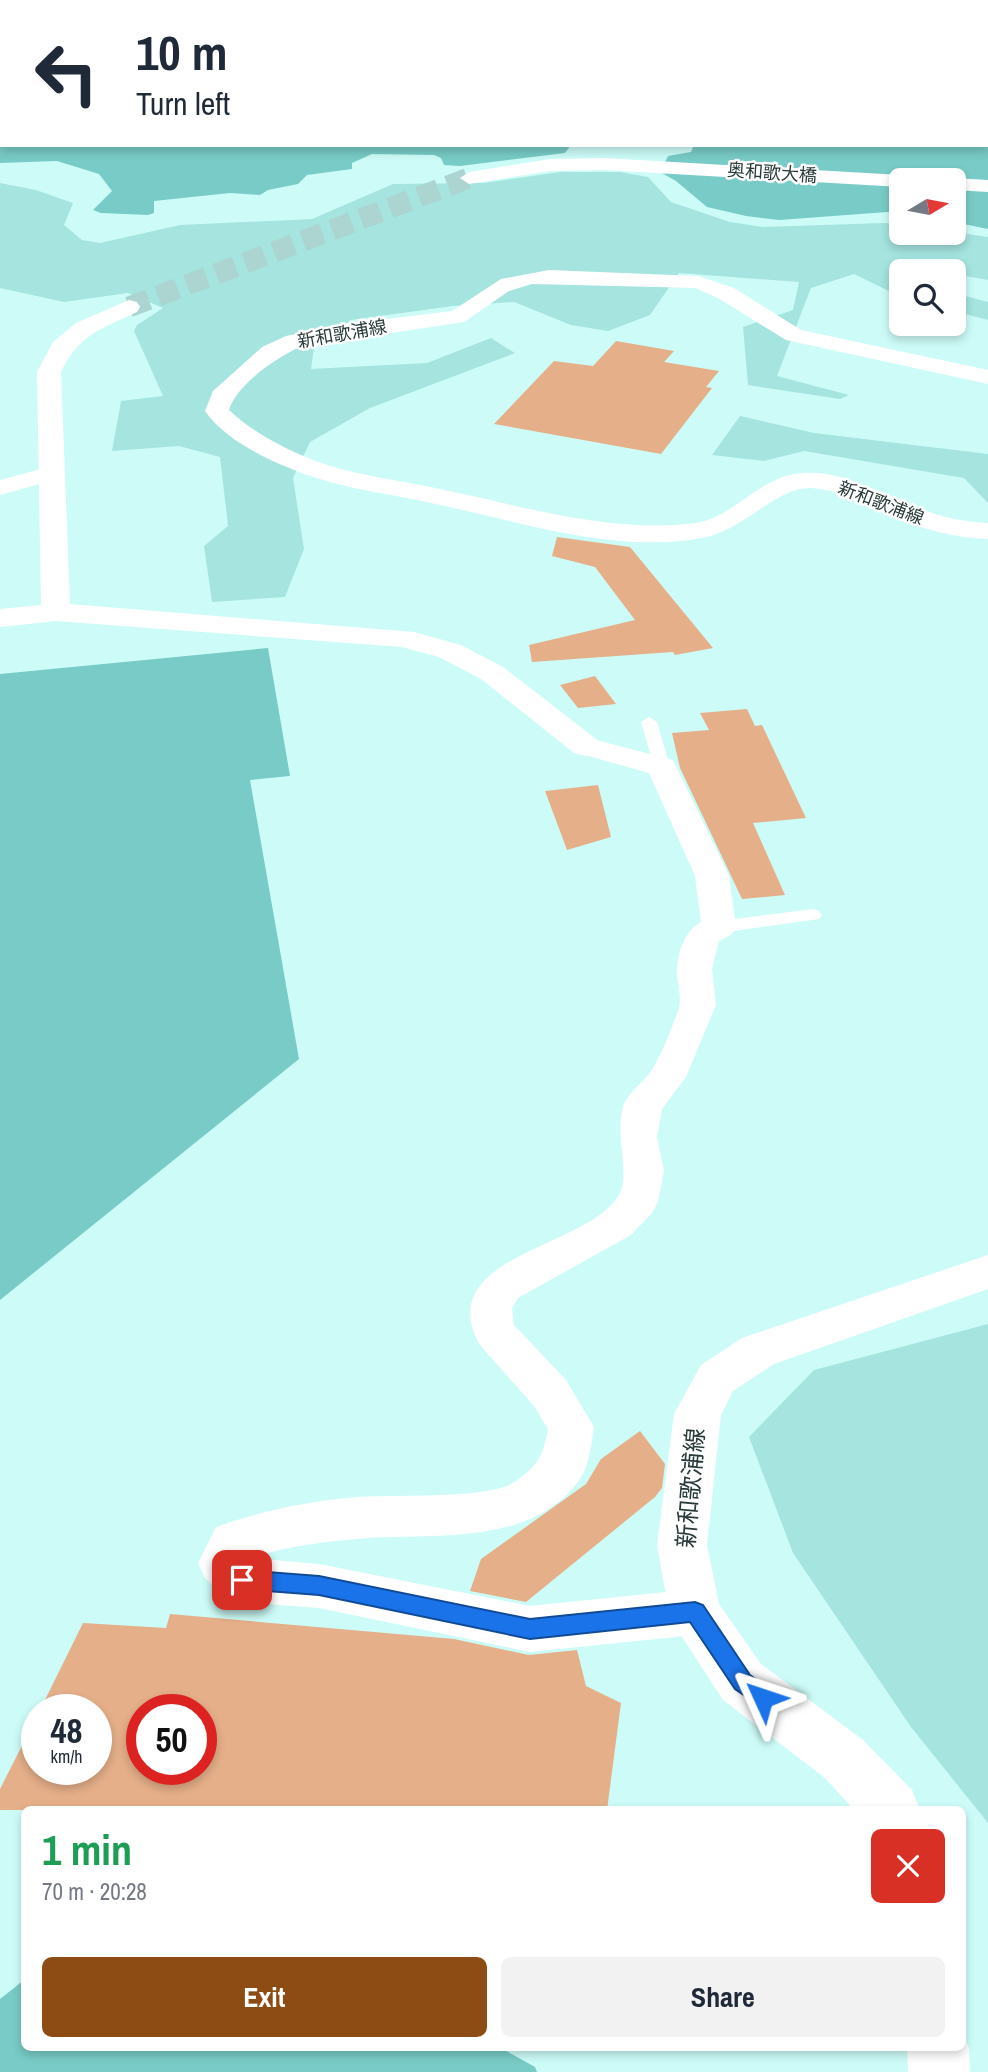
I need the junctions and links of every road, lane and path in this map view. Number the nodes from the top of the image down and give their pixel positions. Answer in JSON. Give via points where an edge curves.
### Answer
{"nodes":[{"id":1,"x":469,"y":178,"type":"tunnel mouth"},
{"id":2,"x":889,"y":180,"type":"edge"},
{"id":3,"x":966,"y":185,"type":"edge"},
{"id":4,"x":988,"y":186,"type":"edge"},
{"id":5,"x":129,"y":307,"type":"tunnel mouth"},
{"id":6,"x":988,"y":377,"type":"edge"},
{"id":7,"x":52,"y":473,"type":"junction"},
{"id":8,"x":0,"y":488,"type":"edge"},
{"id":9,"x":988,"y":531,"type":"edge"},
{"id":10,"x":56,"y":612,"type":"junction"},
{"id":11,"x":0,"y":618,"type":"edge"},
{"id":12,"x":649,"y":722,"type":"dead end"},
{"id":13,"x":585,"y":746,"type":"joint"},
{"id":14,"x":662,"y":767,"type":"junction"},
{"id":15,"x":813,"y":915,"type":"dead end"},
{"id":16,"x":719,"y":926,"type":"junction"},
{"id":17,"x":988,"y":1272,"type":"edge"},
{"id":18,"x":695,"y":1612,"type":"junction"},
{"id":19,"x":888,"y":1806,"type":"edge"},
{"id":20,"x":938,"y":2051,"type":"edge"},
{"id":21,"x":939,"y":2072,"type":"edge"}],
"edges":[{"from":1,"to":2,"type":"main road","name":"奥和歌大橋","via":[[550,165],[642,165]]},
{"from":3,"to":4,"type":"main road"},
{"from":5,"to":7,"type":"main road","via":[[84,328],[61,347],[49,372]]},
{"from":6,"to":9,"type":"main road","name":"新和歌浦線","via":[[794,335],[726,293],[698,282],[549,276],[513,281],[489,294],[470,313],[456,317],[294,341],[270,352],[221,396],[217,411],[224,421],[304,466],[593,528],[674,533],[704,530],[720,526],[779,486],[821,480],[944,526]]},
{"from":7,"to":8,"type":"street"},
{"from":7,"to":10,"type":"main road"},
{"from":10,"to":11,"type":"main road"},
{"from":10,"to":13,"type":"main road","via":[[404,638],[450,651],[492,673]]},
{"from":12,"to":14,"type":"lane"},
{"from":13,"to":14,"type":"street"},
{"from":14,"to":16,"type":"street","via":[[712,876]]},
{"from":15,"to":16,"type":"lane"},
{"from":16,"to":18,"type":"street","via":[[703,935],[694,969],[698,1005],[667,1077],[643,1105],[638,1138],[644,1171],[639,1202],[617,1224],[503,1286],[490,1306],[494,1332],[550,1393],[570,1427],[564,1465],[528,1499],[483,1512],[355,1518],[269,1531],[233,1542],[222,1563],[242,1580],[319,1586],[530,1629]]},
{"from":17,"to":18,"type":"main road","name":"新和歌浦線","via":[[758,1351],[717,1378],[698,1414],[682,1545]]},
{"from":18,"to":19,"type":"main road","name":"新和歌浦線","via":[[743,1682],[844,1759]]},
{"from":20,"to":21,"type":"main road"}]}
